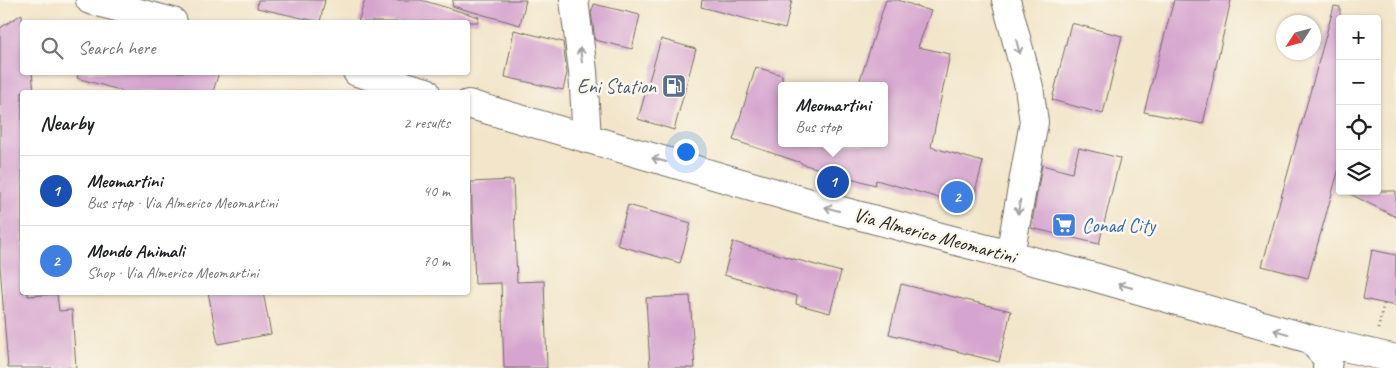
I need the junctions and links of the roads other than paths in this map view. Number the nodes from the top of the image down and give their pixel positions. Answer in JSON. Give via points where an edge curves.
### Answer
{"nodes":[{"id":1,"x":90,"y":0,"type":"edge"},
{"id":2,"x":574,"y":0,"type":"edge"},
{"id":3,"x":1006,"y":0,"type":"edge"},
{"id":4,"x":165,"y":20,"type":"edge"},
{"id":5,"x":367,"y":75,"type":"edge"},
{"id":6,"x":419,"y":90,"type":"edge"},
{"id":7,"x":470,"y":105,"type":"edge"},
{"id":8,"x":587,"y":139,"type":"junction"},
{"id":9,"x":1010,"y":255,"type":"junction"},
{"id":10,"x":1310,"y":340,"type":"junction"},
{"id":11,"x":1396,"y":360,"type":"edge"},
{"id":12,"x":1327,"y":368,"type":"edge"}],
"edges":[{"from":1,"to":4,"type":"street"},
{"from":8,"to":2,"type":"street","one_way":true},
{"from":3,"to":9,"type":"street","one_way":true,"via":[[1029,87],[1034,122]]},
{"from":5,"to":6,"type":"street"},
{"from":7,"to":8,"type":"street","name":"Via Almerico Meomartini"},
{"from":9,"to":8,"type":"street","name":"Via Almerico Meomartini","one_way":true,"via":[[807,202]]},
{"from":10,"to":9,"type":"street","name":"Via Almerico Meomartini","one_way":true},
{"from":10,"to":11,"type":"street","name":"Via Almerico Meomartini"},
{"from":10,"to":12,"type":"street","via":[[1328,359]]}]}
